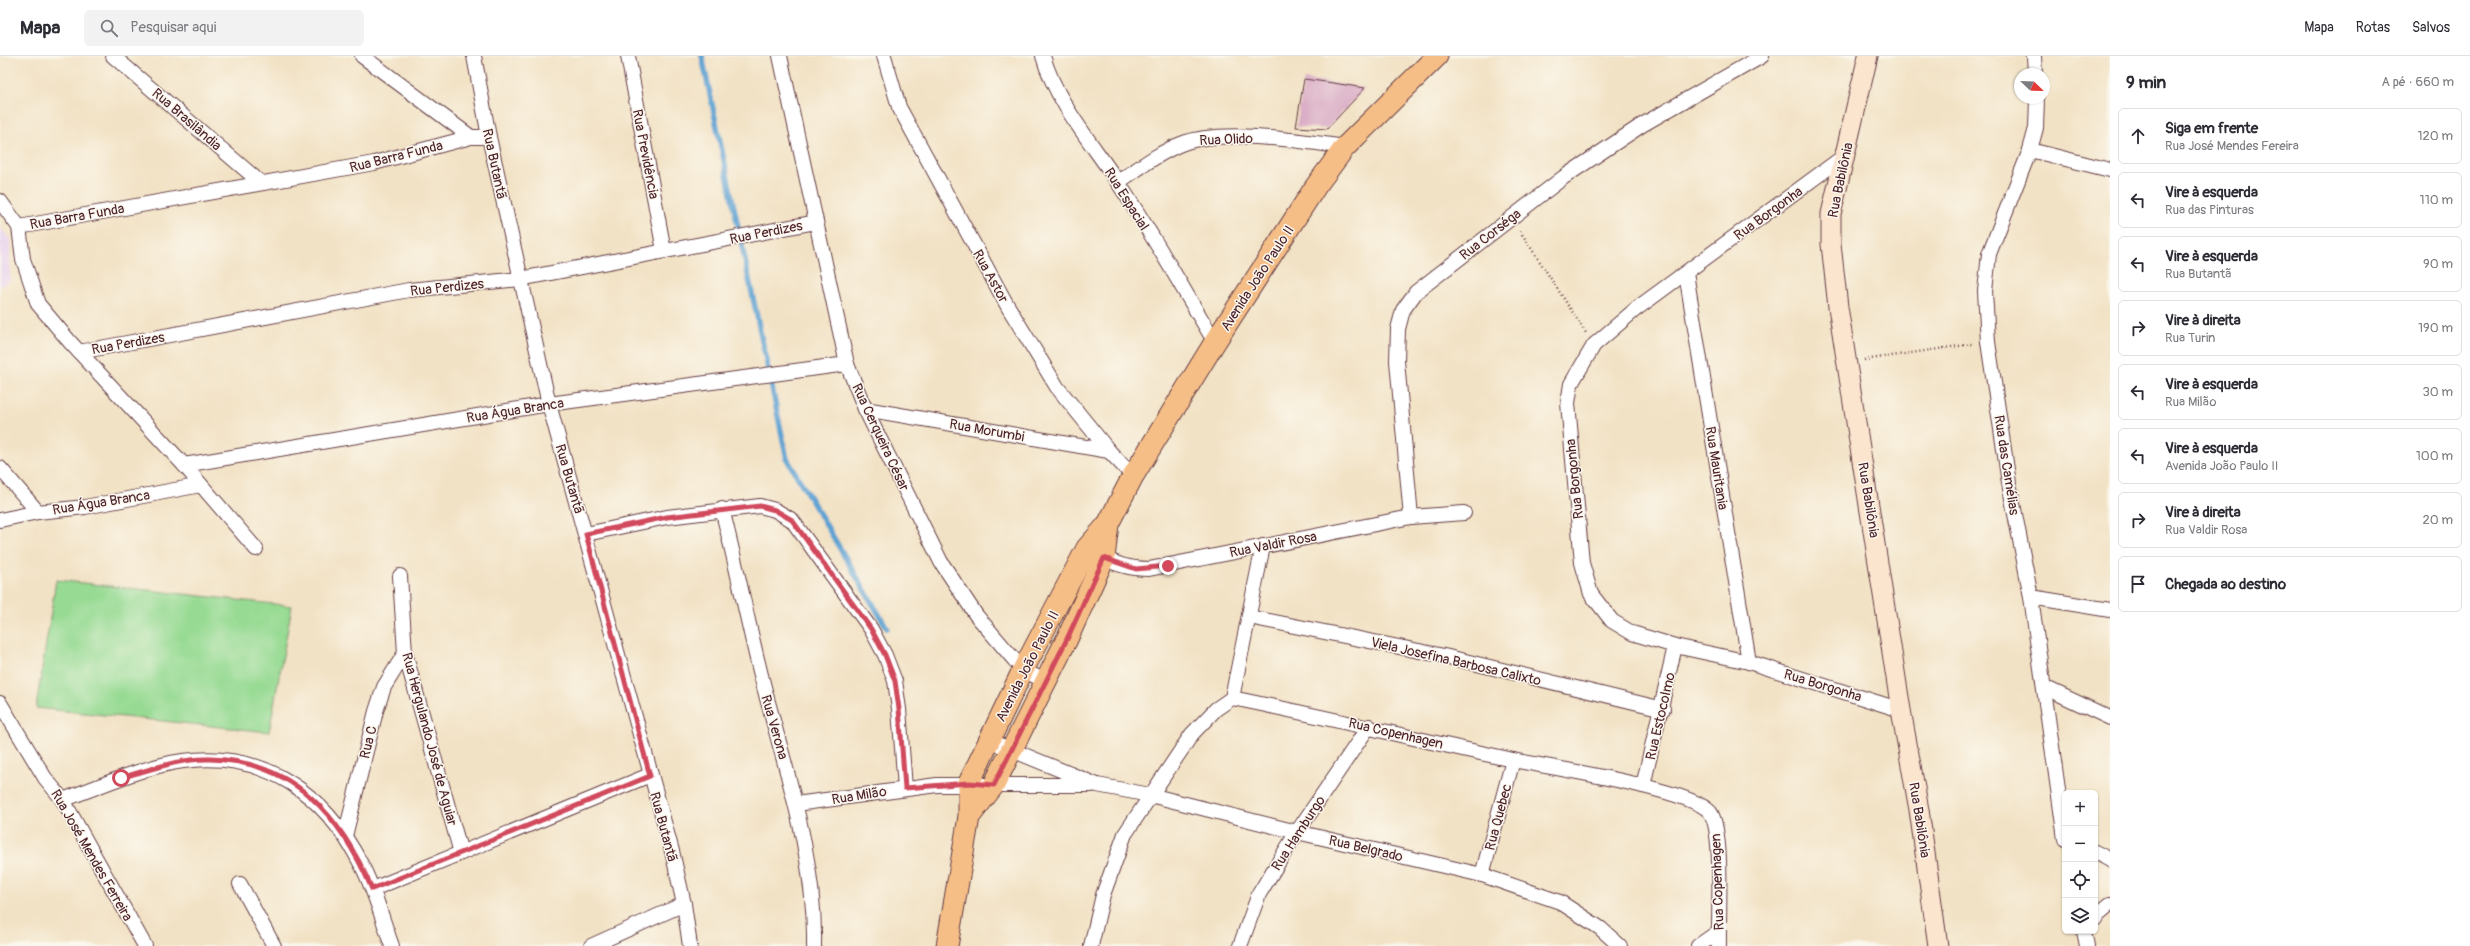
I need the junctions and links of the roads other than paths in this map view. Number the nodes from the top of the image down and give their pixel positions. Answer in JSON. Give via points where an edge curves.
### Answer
{"nodes":[{"id":1,"x":113,"y":56,"type":"edge"},
{"id":2,"x":362,"y":56,"type":"edge"},
{"id":3,"x":474,"y":56,"type":"edge"},
{"id":4,"x":628,"y":56,"type":"edge"},
{"id":5,"x":780,"y":56,"type":"edge"},
{"id":6,"x":884,"y":56,"type":"edge"},
{"id":7,"x":1043,"y":56,"type":"edge"},
{"id":8,"x":1437,"y":56,"type":"edge"},
{"id":9,"x":1762,"y":56,"type":"edge"},
{"id":10,"x":1868,"y":56,"type":"edge"},
{"id":11,"x":2034,"y":56,"type":"edge"},
{"id":12,"x":2035,"y":68,"type":"edge"},
{"id":13,"x":2037,"y":104,"type":"edge"},
{"id":14,"x":471,"y":137,"type":"junction"},
{"id":15,"x":489,"y":137,"type":"junction"},
{"id":16,"x":1345,"y":147,"type":"junction"},
{"id":17,"x":2030,"y":150,"type":"junction"},
{"id":18,"x":1843,"y":157,"type":"junction"},
{"id":19,"x":2110,"y":170,"type":"edge"},
{"id":20,"x":1118,"y":182,"type":"junction"},
{"id":21,"x":261,"y":183,"type":"junction"},
{"id":22,"x":0,"y":201,"type":"edge"},
{"id":23,"x":816,"y":222,"type":"junction"},
{"id":24,"x":19,"y":227,"type":"junction"},
{"id":25,"x":664,"y":251,"type":"junction"},
{"id":26,"x":1686,"y":273,"type":"junction"},
{"id":27,"x":520,"y":279,"type":"junction"},
{"id":28,"x":1215,"y":342,"type":"junction"},
{"id":29,"x":79,"y":352,"type":"junction"},
{"id":30,"x":847,"y":364,"type":"junction"},
{"id":31,"x":549,"y":404,"type":"junction"},
{"id":32,"x":864,"y":409,"type":"junction"},
{"id":33,"x":1109,"y":451,"type":"junction"},
{"id":34,"x":184,"y":466,"type":"junction"},
{"id":35,"x":0,"y":468,"type":"edge"},
{"id":36,"x":1133,"y":476,"type":"junction"},
{"id":37,"x":201,"y":486,"type":"junction"},
{"id":38,"x":722,"y":509,"type":"junction"},
{"id":39,"x":38,"y":512,"type":"junction"},
{"id":40,"x":1464,"y":513,"type":"dead end"},
{"id":41,"x":1411,"y":517,"type":"junction"},
{"id":42,"x":0,"y":520,"type":"edge"},
{"id":43,"x":586,"y":534,"type":"junction"},
{"id":44,"x":1263,"y":546,"type":"junction"},
{"id":45,"x":256,"y":549,"type":"dead end"},
{"id":46,"x":1096,"y":553,"type":"junction"},
{"id":47,"x":400,"y":576,"type":"dead end"},
{"id":48,"x":2031,"y":597,"type":"junction"},
{"id":49,"x":2110,"y":610,"type":"edge"},
{"id":50,"x":1249,"y":617,"type":"junction"},
{"id":51,"x":1676,"y":646,"type":"junction"},
{"id":52,"x":405,"y":653,"type":"junction"},
{"id":53,"x":1749,"y":662,"type":"junction"},
{"id":54,"x":1023,"y":670,"type":"junction"},
{"id":55,"x":1045,"y":681,"type":"junction"},
{"id":56,"x":2044,"y":687,"type":"junction"},
{"id":57,"x":1232,"y":698,"type":"junction"},
{"id":58,"x":0,"y":703,"type":"edge"},
{"id":59,"x":1663,"y":709,"type":"junction"},
{"id":60,"x":1901,"y":710,"type":"junction"},
{"id":61,"x":2110,"y":718,"type":"edge"},
{"id":62,"x":1369,"y":726,"type":"junction"},
{"id":63,"x":990,"y":740,"type":"junction"},
{"id":64,"x":1012,"y":750,"type":"junction"},
{"id":65,"x":1513,"y":760,"type":"junction"},
{"id":66,"x":650,"y":776,"type":"junction"},
{"id":67,"x":969,"y":783,"type":"junction"},
{"id":68,"x":994,"y":785,"type":"junction"},
{"id":69,"x":1097,"y":785,"type":"junction"},
{"id":70,"x":1644,"y":786,"type":"junction"},
{"id":71,"x":905,"y":788,"type":"junction"},
{"id":72,"x":1150,"y":795,"type":"junction"},
{"id":73,"x":63,"y":800,"type":"junction"},
{"id":74,"x":796,"y":804,"type":"junction"},
{"id":75,"x":969,"y":817,"type":"junction"},
{"id":76,"x":2064,"y":826,"type":"edge"},
{"id":77,"x":1297,"y":832,"type":"junction"},
{"id":78,"x":345,"y":836,"type":"junction"},
{"id":79,"x":461,"y":853,"type":"junction"},
{"id":80,"x":2098,"y":854,"type":"edge"},
{"id":81,"x":2110,"y":860,"type":"edge"},
{"id":82,"x":1482,"y":875,"type":"junction"},
{"id":83,"x":240,"y":884,"type":"dead end"},
{"id":84,"x":372,"y":889,"type":"junction"},
{"id":85,"x":684,"y":904,"type":"junction"},
{"id":86,"x":2110,"y":904,"type":"edge"},
{"id":87,"x":2098,"y":913,"type":"edge"},
{"id":88,"x":2084,"y":934,"type":"edge"},
{"id":89,"x":2089,"y":934,"type":"edge"},
{"id":90,"x":1719,"y":939,"type":"edge"},
{"id":91,"x":1622,"y":945,"type":"edge"},
{"id":92,"x":145,"y":946,"type":"edge"},
{"id":93,"x":274,"y":946,"type":"edge"},
{"id":94,"x":392,"y":946,"type":"edge"},
{"id":95,"x":591,"y":946,"type":"edge"},
{"id":96,"x":690,"y":946,"type":"edge"},
{"id":97,"x":814,"y":946,"type":"edge"},
{"id":98,"x":947,"y":946,"type":"edge"},
{"id":99,"x":1091,"y":946,"type":"edge"},
{"id":100,"x":1240,"y":946,"type":"edge"},
{"id":101,"x":1698,"y":946,"type":"edge"},
{"id":102,"x":1938,"y":946,"type":"edge"},
{"id":103,"x":2084,"y":946,"type":"edge"}],
"edges":[{"from":1,"to":21,"type":"street","name":"Rua Brasilândia"},
{"from":2,"to":14,"type":"street"},
{"from":3,"to":15,"type":"street","name":"Rua Butantã"},
{"from":4,"to":25,"type":"street","name":"Rua Previdência"},
{"from":5,"to":23,"type":"street","name":"Rua Cerqueira César"},
{"from":6,"to":33,"type":"street","name":"Rua Astor","via":[[899,107],[1006,305],[1057,387]]},
{"from":7,"to":20,"type":"street","name":"Rua Espacial","via":[[1048,75]]},
{"from":8,"to":16,"type":"main road","name":"Avenida João Paulo II"},
{"from":9,"to":41,"type":"street","name":"Rua Corséga","via":[[1642,125],[1564,177],[1416,292],[1403,310],[1398,329],[1397,361]]},
{"from":10,"to":18,"type":"street","name":"Rua Babilônia"},
{"from":11,"to":12,"type":"street"},
{"from":13,"to":17,"type":"street","name":"Rua das Camélias","via":[[2036,128]]},
{"from":14,"to":15,"type":"street","name":"Rua Barra Funda"},
{"from":14,"to":21,"type":"street","name":"Rua Barra Funda","via":[[374,163]]},
{"from":15,"to":27,"type":"street","name":"Rua Butantã"},
{"from":16,"to":20,"type":"street","name":"Rua Olido","via":[[1285,139],[1230,137],[1191,141],[1161,154]]},
{"from":16,"to":28,"type":"main road","name":"Avenida João Paulo II","via":[[1316,186]]},
{"from":17,"to":19,"type":"street"},
{"from":17,"to":48,"type":"street","name":"Rua das Camélias","via":[[1989,254],[1985,291],[1988,342],[2009,482]]},
{"from":18,"to":26,"type":"street","name":"Rua Borgonha"},
{"from":18,"to":60,"type":"street","name":"Rua Babilônia","via":[[1831,214],[1831,244]]},
{"from":20,"to":28,"type":"street","name":"Rua Espacial"},
{"from":21,"to":24,"type":"street","name":"Rua Barra Funda"},
{"from":22,"to":24,"type":"street"},
{"from":23,"to":25,"type":"street","name":"Rua Perdizes"},
{"from":23,"to":30,"type":"street","name":"Rua Cerqueira César"},
{"from":24,"to":29,"type":"street","name":"Rua Barra Funda","via":[[23,259],[38,304]]},
{"from":25,"to":27,"type":"street","name":"Rua Perdizes"},
{"from":26,"to":51,"type":"street","name":"Rua Borgonha","via":[[1636,309],[1594,345],[1571,384],[1568,403],[1582,563],[1591,594],[1612,621],[1632,633]]},
{"from":26,"to":53,"type":"street","name":"Rua Mauritania"},
{"from":27,"to":29,"type":"street","name":"Rua Perdizes","via":[[409,290]]},
{"from":27,"to":31,"type":"street","name":"Rua Butantã"},
{"from":28,"to":36,"type":"main road","name":"Avenida João Paulo II"},
{"from":29,"to":34,"type":"street","name":"Rua Barra Funda"},
{"from":30,"to":31,"type":"street","name":"Rua Água Branca"},
{"from":30,"to":32,"type":"street","name":"Rua Cerqueira César"},
{"from":31,"to":34,"type":"street","name":"Rua Água Branca"},
{"from":31,"to":43,"type":"street","name":"Rua Butantã"},
{"from":32,"to":33,"type":"street","name":"Rua Morumbi"},
{"from":32,"to":54,"type":"street","name":"Rua Cerqueira César","via":[[941,562],[976,615]]},
{"from":33,"to":36,"type":"street","name":"Rua Astor"},
{"from":34,"to":37,"type":"street","name":"Rua Barra Funda"},
{"from":35,"to":39,"type":"street"},
{"from":36,"to":46,"type":"main road","name":"Avenida João Paulo II"},
{"from":37,"to":39,"type":"street","name":"Rua Água Branca","via":[[85,507]]},
{"from":37,"to":45,"type":"street","name":"Rua Barra Funda"},
{"from":38,"to":43,"type":"street","via":[[667,517]]},
{"from":38,"to":71,"type":"street","via":[[760,506],[775,510],[792,520],[871,629],[895,681]]},
{"from":38,"to":74,"type":"street","name":"Rua Verona","via":[[750,632]]},
{"from":39,"to":42,"type":"street","name":"Rua Água Branca"},
{"from":40,"to":41,"type":"street","name":"Rua Valdir Rosa"},
{"from":41,"to":44,"type":"street","name":"Rua Valdir Rosa"},
{"from":43,"to":66,"type":"street","name":"Rua Butantã"},
{"from":44,"to":46,"type":"street","name":"Rua Valdir Rosa","via":[[1149,569],[1136,569]]},
{"from":44,"to":50,"type":"street"},
{"from":46,"to":54,"type":"main road","name":"Avenida João Paulo II"},
{"from":46,"to":55,"type":"main road","name":"Avenida João Paulo II"},
{"from":47,"to":52,"type":"street","name":"Rua Hergulando José de Aguiar"},
{"from":48,"to":49,"type":"street"},
{"from":48,"to":56,"type":"street","name":"Rua das Camélias"},
{"from":50,"to":57,"type":"street"},
{"from":50,"to":59,"type":"street","name":"Viela Josefina Barbosa Calixto","via":[[1444,656]]},
{"from":51,"to":53,"type":"street","name":"Rua Borgonha"},
{"from":51,"to":59,"type":"street","name":"Rua Estocolmo"},
{"from":52,"to":78,"type":"street","name":"Rua C","via":[[384,687],[376,711]]},
{"from":52,"to":79,"type":"street","name":"Rua Hergulando José de Aguiar"},
{"from":53,"to":60,"type":"street","name":"Rua Borgonha"},
{"from":54,"to":55,"type":"street","name":"Rua Cerqueira César"},
{"from":54,"to":63,"type":"main road","name":"Avenida João Paulo II"},
{"from":55,"to":64,"type":"main road","name":"Avenida João Paulo II"},
{"from":56,"to":61,"type":"street"},
{"from":56,"to":76,"type":"street","name":"Rua das Camélias"},
{"from":57,"to":62,"type":"street","name":"Rua Copenhagen"},
{"from":57,"to":72,"type":"street","via":[[1216,708],[1192,734]]},
{"from":58,"to":73,"type":"street","name":"Rua José Mendes Ferreira","via":[[42,773]]},
{"from":59,"to":70,"type":"street","name":"Rua Estocolmo"},
{"from":60,"to":102,"type":"street","name":"Rua Babilônia","via":[[1919,810]]},
{"from":62,"to":65,"type":"street","name":"Rua Copenhagen"},
{"from":62,"to":77,"type":"street","name":"Rua Hamburgo"},
{"from":63,"to":64,"type":"street","name":"Rua Belgrado"},
{"from":63,"to":67,"type":"main road","name":"Avenida João Paulo II"},
{"from":64,"to":68,"type":"main road","name":"Avenida João Paulo II"},
{"from":64,"to":69,"type":"street","name":"Rua Belgrado"},
{"from":65,"to":70,"type":"street","name":"Rua Copenhagen"},
{"from":65,"to":82,"type":"street","name":"Rua Quebec"},
{"from":66,"to":79,"type":"street"},
{"from":66,"to":85,"type":"street","name":"Rua Butantã","via":[[672,851]]},
{"from":67,"to":68,"type":"street","name":"Rua Milão"},
{"from":67,"to":71,"type":"street","name":"Rua Milão"},
{"from":67,"to":75,"type":"main road","name":"Avenida João Paulo II"},
{"from":68,"to":69,"type":"street","name":"Rua Belgrado"},
{"from":68,"to":75,"type":"main road","name":"Avenida João Paulo II"},
{"from":69,"to":72,"type":"street","name":"Rua Belgrado"},
{"from":70,"to":90,"type":"street","name":"Rua Copenhagen","via":[[1697,803],[1713,817],[1718,846]]},
{"from":71,"to":74,"type":"street","name":"Rua Milão"},
{"from":72,"to":77,"type":"street","name":"Rua Belgrado"},
{"from":72,"to":99,"type":"street","via":[[1125,834],[1113,863]]},
{"from":73,"to":78,"type":"street","via":[[121,778],[182,761],[227,761],[253,765],[291,783],[326,811]]},
{"from":73,"to":92,"type":"street","name":"Rua José Mendes Ferreira"},
{"from":74,"to":97,"type":"street","name":"Rua Verona","via":[[812,890]]},
{"from":75,"to":98,"type":"main road","name":"Avenida João Paulo II"},
{"from":77,"to":82,"type":"street","name":"Rua Belgrado"},
{"from":77,"to":100,"type":"street","name":"Rua Hamburgo","via":[[1260,894]]},
{"from":78,"to":84,"type":"street"},
{"from":79,"to":84,"type":"street"},
{"from":80,"to":81,"type":"street"},
{"from":82,"to":91,"type":"street","name":"Rua Belgrado","via":[[1560,902]]},
{"from":83,"to":93,"type":"street"},
{"from":84,"to":94,"type":"street"},
{"from":85,"to":95,"type":"street"},
{"from":85,"to":96,"type":"street","name":"Rua Butantã"},
{"from":86,"to":87,"type":"street"},
{"from":88,"to":103,"type":"street"},
{"from":89,"to":103,"type":"street"},
{"from":90,"to":101,"type":"street"}]}
